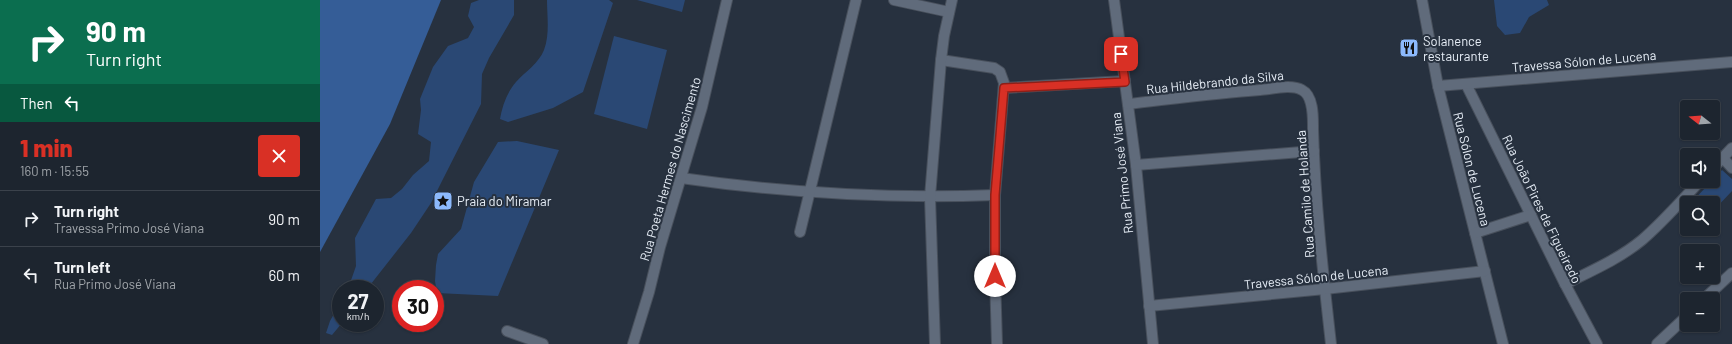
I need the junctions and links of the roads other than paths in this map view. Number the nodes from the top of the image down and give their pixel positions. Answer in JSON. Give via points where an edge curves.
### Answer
{"nodes":[{"id":1,"x":727,"y":0,"type":"edge"},
{"id":2,"x":856,"y":0,"type":"edge"},
{"id":3,"x":894,"y":0,"type":"edge"},
{"id":4,"x":952,"y":0,"type":"edge"},
{"id":5,"x":1114,"y":0,"type":"edge"},
{"id":6,"x":1422,"y":0,"type":"edge"},
{"id":7,"x":949,"y":12,"type":"junction"},
{"id":8,"x":941,"y":60,"type":"junction"},
{"id":9,"x":1732,"y":62,"type":"edge"},
{"id":10,"x":1125,"y":82,"type":"junction"},
{"id":11,"x":1466,"y":84,"type":"junction"},
{"id":12,"x":1438,"y":86,"type":"junction"},
{"id":13,"x":1004,"y":88,"type":"junction"},
{"id":14,"x":1304,"y":91,"type":"joint"},
{"id":15,"x":1128,"y":104,"type":"junction"},
{"id":16,"x":1732,"y":148,"type":"edge"},
{"id":17,"x":1314,"y":151,"type":"junction"},
{"id":18,"x":1723,"y":158,"type":"junction"},
{"id":19,"x":1720,"y":161,"type":"edge"},
{"id":20,"x":1136,"y":166,"type":"junction"},
{"id":21,"x":1732,"y":168,"type":"edge"},
{"id":22,"x":681,"y":178,"type":"junction"},
{"id":23,"x":1693,"y":188,"type":"edge"},
{"id":24,"x":809,"y":192,"type":"junction"},
{"id":25,"x":995,"y":195,"type":"junction"},
{"id":26,"x":930,"y":197,"type":"junction"},
{"id":27,"x":1530,"y":215,"type":"junction"},
{"id":28,"x":800,"y":232,"type":"dead end"},
{"id":29,"x":1475,"y":233,"type":"junction"},
{"id":30,"x":1485,"y":271,"type":"junction"},
{"id":31,"x":1732,"y":273,"type":"edge"},
{"id":32,"x":1565,"y":284,"type":"junction"},
{"id":33,"x":1325,"y":289,"type":"junction"},
{"id":34,"x":1712,"y":292,"type":"edge"},
{"id":35,"x":1150,"y":306,"type":"junction"},
{"id":36,"x":1680,"y":323,"type":"edge"},
{"id":37,"x":507,"y":331,"type":"dead end"},
{"id":38,"x":543,"y":344,"type":"edge"},
{"id":39,"x":633,"y":344,"type":"edge"},
{"id":40,"x":935,"y":344,"type":"edge"},
{"id":41,"x":997,"y":344,"type":"edge"},
{"id":42,"x":1153,"y":344,"type":"edge"},
{"id":43,"x":1331,"y":344,"type":"edge"},
{"id":44,"x":1503,"y":344,"type":"edge"},
{"id":45,"x":1597,"y":344,"type":"edge"},
{"id":46,"x":1657,"y":344,"type":"edge"}],
"edges":[{"from":1,"to":22,"type":"street","name":"Rua Poeta Hermes do Nascimento","via":[[702,107]]},
{"from":2,"to":24,"type":"street"},
{"from":3,"to":7,"type":"street"},
{"from":4,"to":7,"type":"street"},
{"from":5,"to":10,"type":"street","name":"Rua Primo José Viana"},
{"from":6,"to":12,"type":"street","name":"Rua Sólon de Lucena"},
{"from":7,"to":8,"type":"street"},
{"from":8,"to":13,"type":"street","via":[[990,66],[1000,72]]},
{"from":8,"to":26,"type":"street"},
{"from":9,"to":11,"type":"street","name":"Travessa Sólon de Lucena"},
{"from":10,"to":13,"type":"street"},
{"from":10,"to":15,"type":"street","name":"Rua Primo José Viana"},
{"from":11,"to":12,"type":"street","name":"Travessa Sólon de Lucena"},
{"from":11,"to":27,"type":"street","name":"Rua João Pires de Figueiredo"},
{"from":12,"to":29,"type":"street","name":"Rua Sólon de Lucena"},
{"from":13,"to":25,"type":"street"},
{"from":14,"to":15,"type":"street","name":"Rua Hildebrando da Silva","via":[[1298,88],[1284,88],[1224,92]]},
{"from":14,"to":17,"type":"street","name":"Rua Camilo de Holanda","via":[[1309,98],[1313,118]]},
{"from":15,"to":20,"type":"street","name":"Rua Primo José Viana"},
{"from":16,"to":18,"type":"street"},
{"from":17,"to":20,"type":"street"},
{"from":17,"to":33,"type":"street","name":"Rua Camilo de Holanda"},
{"from":18,"to":19,"type":"street"},
{"from":18,"to":21,"type":"street"},
{"from":20,"to":35,"type":"street","name":"Rua Primo José Viana"},
{"from":22,"to":24,"type":"street","via":[[740,187]]},
{"from":22,"to":39,"type":"street","name":"Rua Poeta Hermes do Nascimento"},
{"from":23,"to":32,"type":"street","via":[[1656,227],[1621,255]]},
{"from":24,"to":26,"type":"street"},
{"from":24,"to":28,"type":"street"},
{"from":25,"to":26,"type":"street"},
{"from":25,"to":41,"type":"street"},
{"from":26,"to":40,"type":"street"},
{"from":27,"to":29,"type":"street"},
{"from":27,"to":32,"type":"street","name":"Rua João Pires de Figueiredo"},
{"from":29,"to":30,"type":"street","name":"Rua Sólon de Lucena"},
{"from":30,"to":33,"type":"street","name":"Travessa Sólon de Lucena"},
{"from":30,"to":44,"type":"street","name":"Rua Sólon de Lucena"},
{"from":31,"to":34,"type":"street"},
{"from":32,"to":45,"type":"street","name":"Rua João Pires de Figueiredo"},
{"from":33,"to":35,"type":"street","name":"Travessa Sólon de Lucena"},
{"from":33,"to":43,"type":"street","name":"Rua Camilo de Holanda"},
{"from":35,"to":42,"type":"street","name":"Rua Primo José Viana"},
{"from":36,"to":46,"type":"street"},
{"from":37,"to":38,"type":"street"}]}
